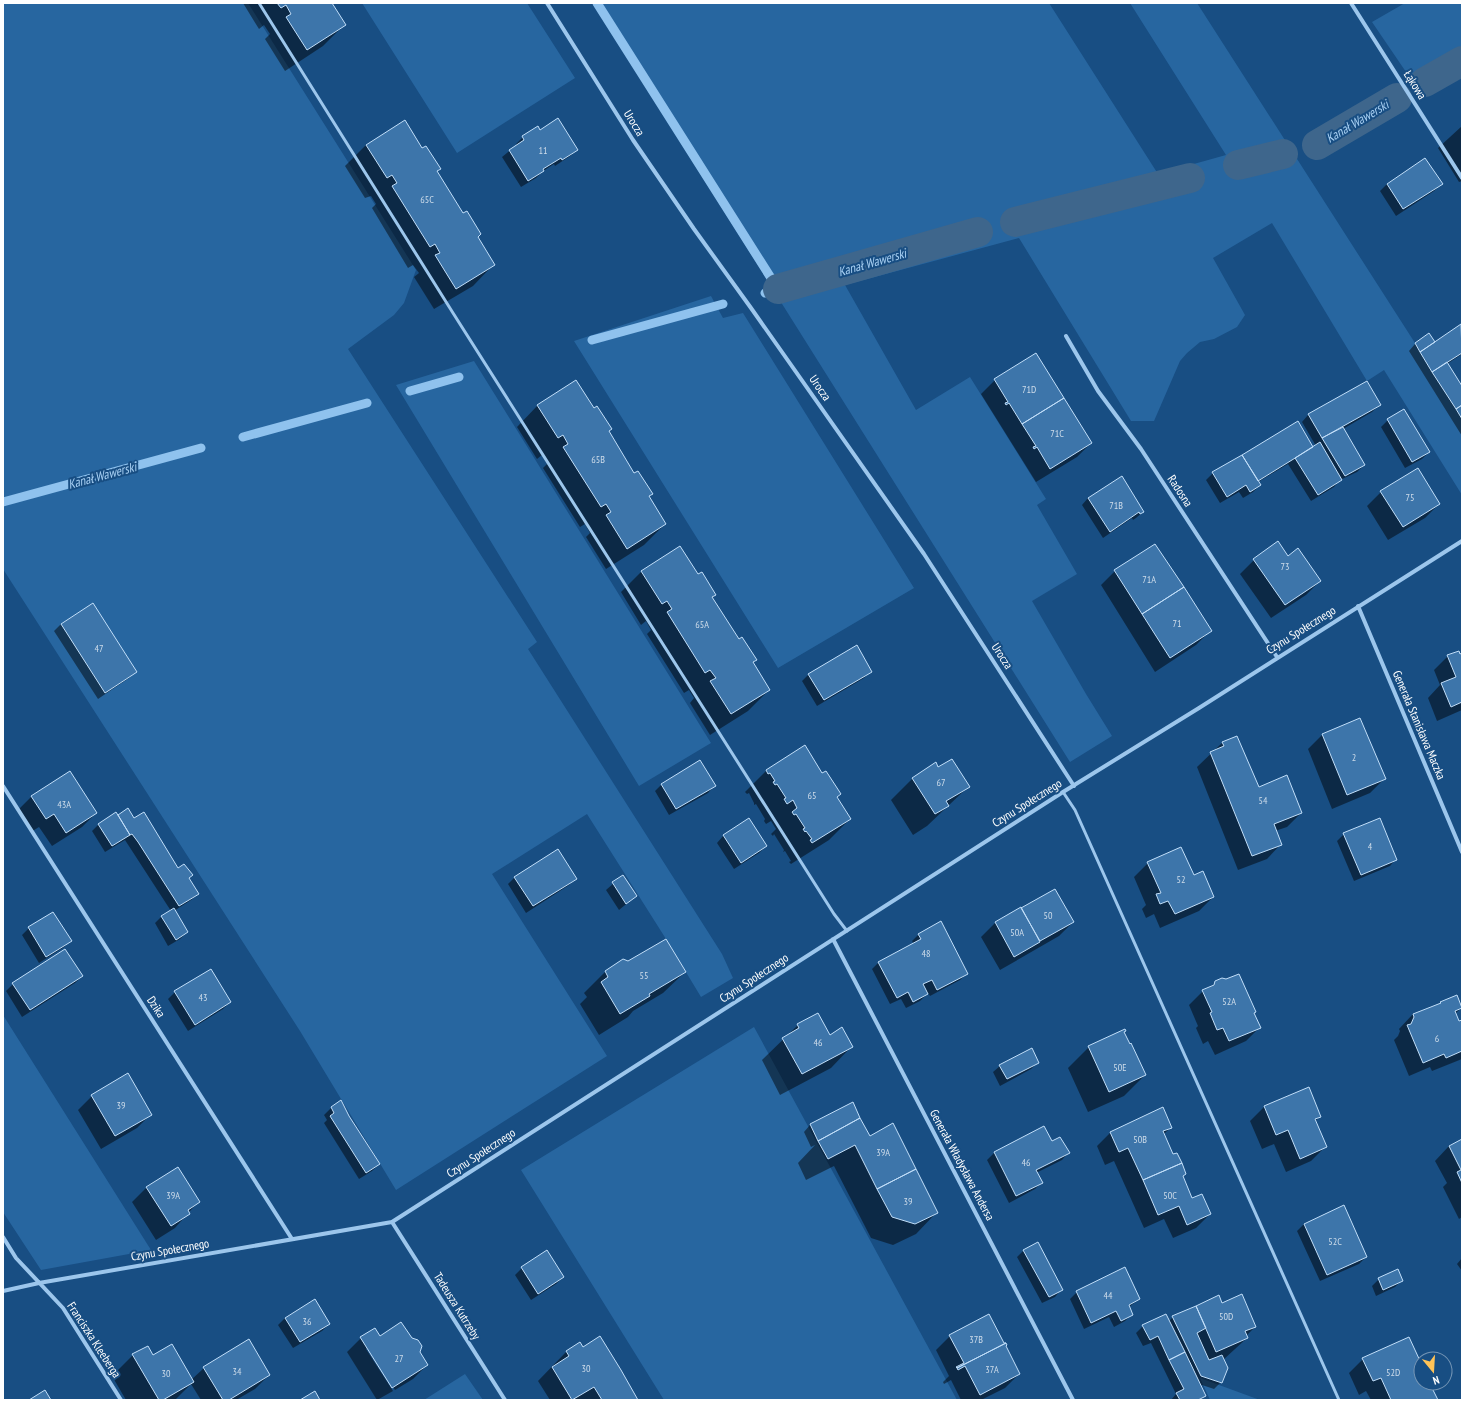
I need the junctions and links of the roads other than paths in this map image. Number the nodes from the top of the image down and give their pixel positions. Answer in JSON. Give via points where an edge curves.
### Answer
{"nodes":[{"id":1,"x":259,"y":3,"type":"edge"},
{"id":2,"x":547,"y":3,"type":"edge"},
{"id":3,"x":1351,"y":3,"type":"edge"},
{"id":4,"x":1462,"y":178,"type":"edge"},
{"id":5,"x":1066,"y":336,"type":"dead end"},
{"id":6,"x":1462,"y":541,"type":"edge"},
{"id":7,"x":1358,"y":606,"type":"junction"},
{"id":8,"x":1277,"y":657,"type":"junction"},
{"id":9,"x":3,"y":786,"type":"edge"},
{"id":10,"x":1074,"y":786,"type":"junction"},
{"id":11,"x":1062,"y":792,"type":"junction"},
{"id":12,"x":1462,"y":852,"type":"edge"},
{"id":13,"x":847,"y":930,"type":"junction"},
{"id":14,"x":833,"y":939,"type":"junction"},
{"id":15,"x":392,"y":1222,"type":"junction"},
{"id":16,"x":3,"y":1237,"type":"edge"},
{"id":17,"x":292,"y":1239,"type":"junction"},
{"id":18,"x":39,"y":1283,"type":"junction"},
{"id":19,"x":3,"y":1291,"type":"edge"},
{"id":20,"x":121,"y":1400,"type":"edge"},
{"id":21,"x":505,"y":1400,"type":"edge"},
{"id":22,"x":1073,"y":1400,"type":"edge"},
{"id":23,"x":1339,"y":1400,"type":"edge"}],
"edges":[{"from":1,"to":13,"type":"lane","via":[[834,914]]},
{"from":2,"to":10,"type":"street","name":"Urocza","via":[[633,140],[924,554]]},
{"from":3,"to":4,"type":"street","name":"Łąkowa"},
{"from":5,"to":8,"type":"street","name":"Radosna","via":[[1098,391],[1141,449]]},
{"from":6,"to":7,"type":"street","name":"Czynu Społecznego"},
{"from":7,"to":8,"type":"street","name":"Czynu Społecznego"},
{"from":7,"to":12,"type":"street","name":"Generała Stanisława Maczka"},
{"from":8,"to":10,"type":"street","name":"Czynu Społecznego"},
{"from":9,"to":17,"type":"street","name":"Dzika"},
{"from":10,"to":11,"type":"street","name":"Czynu Społecznego"},
{"from":11,"to":13,"type":"street","name":"Czynu Społecznego"},
{"from":11,"to":23,"type":"lane","via":[[1076,810]]},
{"from":13,"to":14,"type":"street","name":"Czynu Społecznego"},
{"from":14,"to":15,"type":"street","name":"Czynu Społecznego"},
{"from":14,"to":22,"type":"street","name":"Generała Władysława Andersa"},
{"from":15,"to":17,"type":"street","name":"Czynu Społecznego"},
{"from":15,"to":21,"type":"street","name":"Tadeusza Kutrzeby"},
{"from":16,"to":18,"type":"street","name":"Franciszka Kleeberga","via":[[16,1258]]},
{"from":17,"to":18,"type":"street","name":"Czynu Społecznego"},
{"from":18,"to":19,"type":"street","name":"Czynu Społecznego"},
{"from":18,"to":20,"type":"street","name":"Franciszka Kleeberga","via":[[63,1308]]}]}
